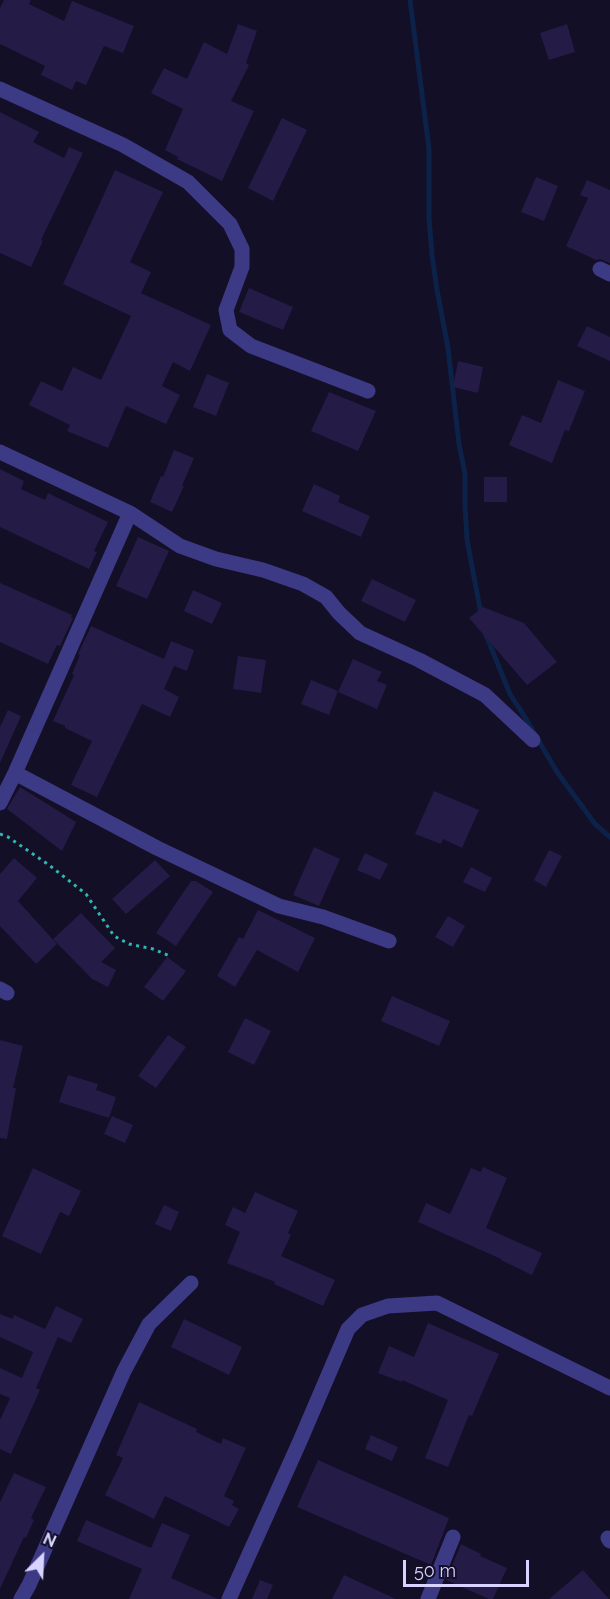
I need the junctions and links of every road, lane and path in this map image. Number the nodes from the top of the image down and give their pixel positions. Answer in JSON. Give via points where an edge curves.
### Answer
{"nodes":[{"id":1,"x":0,"y":89,"type":"edge"},
{"id":2,"x":368,"y":390,"type":"dead end"},
{"id":3,"x":0,"y":452,"type":"edge"},
{"id":4,"x":130,"y":513,"type":"junction"},
{"id":5,"x":533,"y":740,"type":"dead end"},
{"id":6,"x":15,"y":773,"type":"junction"},
{"id":7,"x":0,"y":803,"type":"edge"},
{"id":8,"x":0,"y":834,"type":"edge"},
{"id":9,"x":389,"y":941,"type":"dead end"},
{"id":10,"x":170,"y":956,"type":"dead end"},
{"id":11,"x":191,"y":1283,"type":"dead end"},
{"id":12,"x":610,"y":1388,"type":"edge"},
{"id":13,"x":453,"y":1537,"type":"dead end"},
{"id":14,"x":21,"y":1599,"type":"edge"},
{"id":15,"x":229,"y":1599,"type":"edge"},
{"id":16,"x":428,"y":1599,"type":"edge"}],
"edges":[{"from":1,"to":2,"type":"street","via":[[123,145],[188,182],[231,224],[242,249],[242,267],[226,310],[230,330],[251,346]]},
{"from":3,"to":4,"type":"street"},
{"from":4,"to":5,"type":"street","via":[[180,546],[303,584],[326,597],[360,633],[485,695]]},
{"from":4,"to":6,"type":"street"},
{"from":6,"to":7,"type":"street"},
{"from":6,"to":9,"type":"street","via":[[157,848],[279,906]]},
{"from":8,"to":10,"type":"path","via":[[86,894],[114,936]]},
{"from":11,"to":14,"type":"street","via":[[149,1324]]},
{"from":12,"to":15,"type":"street","via":[[436,1303],[387,1306],[362,1316],[348,1329]]},
{"from":13,"to":16,"type":"street"}]}
